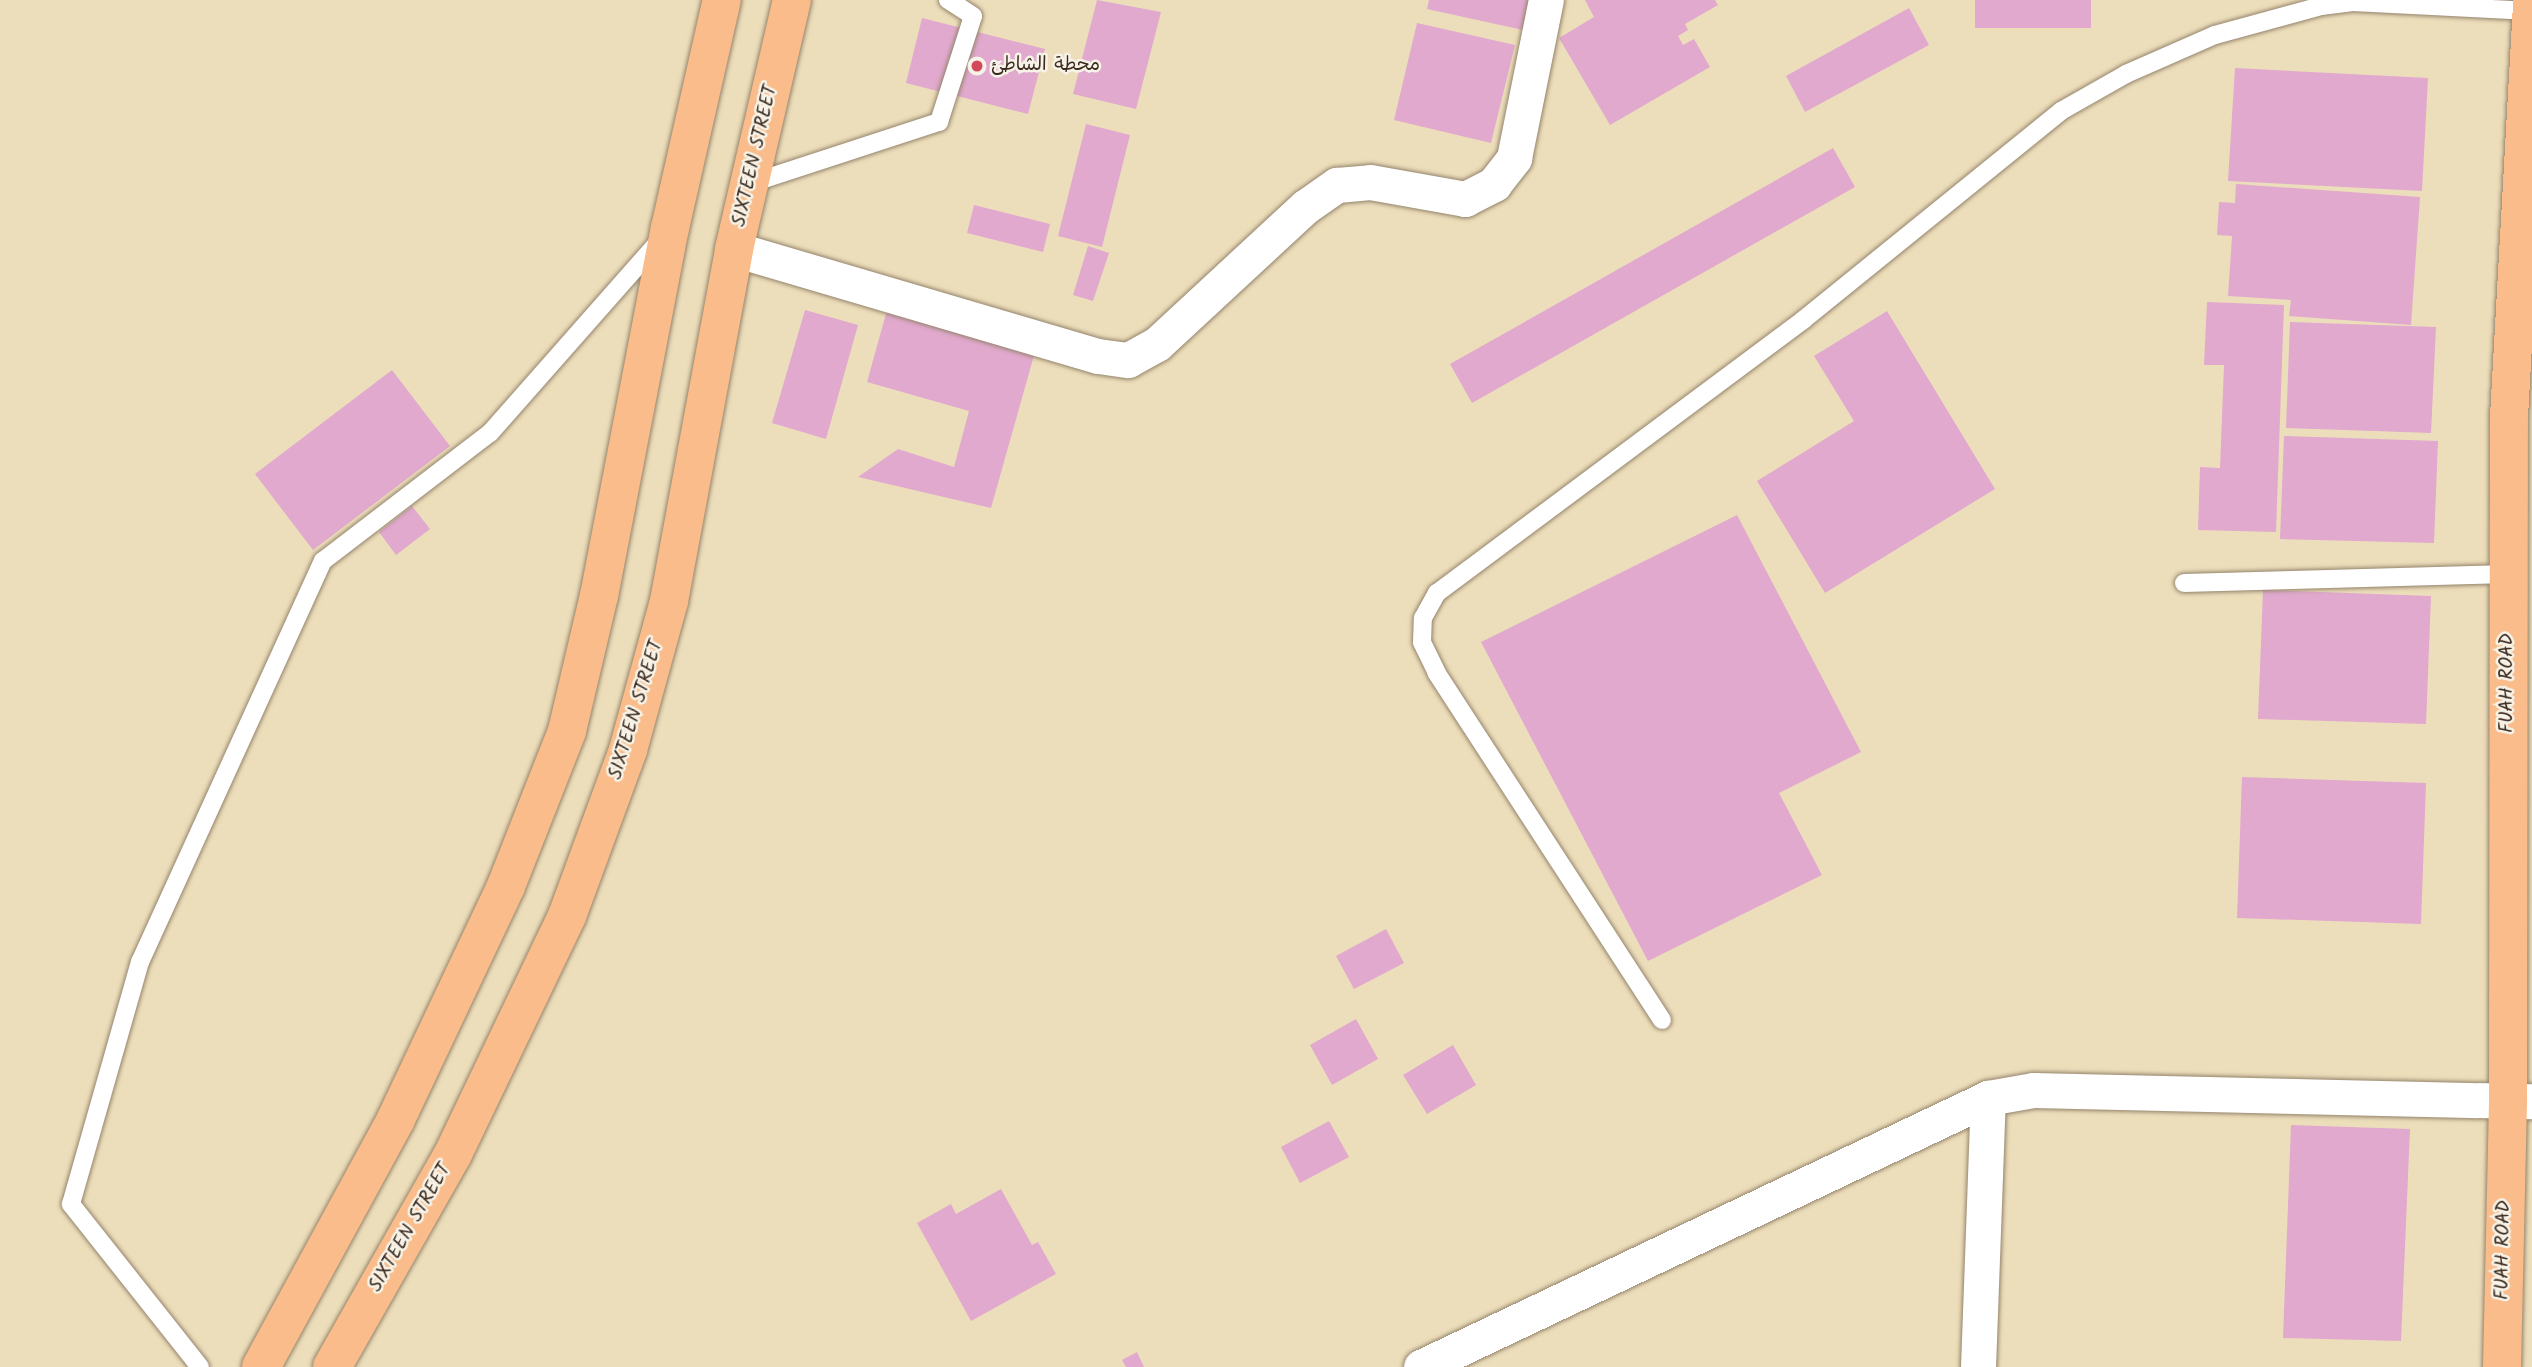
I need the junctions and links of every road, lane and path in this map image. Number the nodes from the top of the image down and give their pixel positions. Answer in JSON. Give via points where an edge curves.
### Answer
{"nodes":[{"id":1,"x":722,"y":0,"type":"edge"},
{"id":2,"x":792,"y":0,"type":"edge"},
{"id":3,"x":948,"y":0,"type":"edge"},
{"id":4,"x":1546,"y":0,"type":"edge"},
{"id":5,"x":2532,"y":0,"type":"edge"},
{"id":6,"x":2353,"y":1,"type":"edge"},
{"id":7,"x":2531,"y":11,"type":"edge"},
{"id":8,"x":752,"y":183,"type":"junction"},
{"id":9,"x":670,"y":228,"type":"junction"},
{"id":10,"x":734,"y":248,"type":"junction"},
{"id":11,"x":2508,"y":574,"type":"junction"},
{"id":12,"x":2184,"y":583,"type":"dead end"},
{"id":13,"x":1662,"y":1020,"type":"dead end"},
{"id":14,"x":1988,"y":1098,"type":"junction"},
{"id":15,"x":2520,"y":1100,"type":"edge"},
{"id":16,"x":200,"y":1367,"type":"edge"},
{"id":17,"x":261,"y":1367,"type":"edge"},
{"id":18,"x":332,"y":1367,"type":"edge"},
{"id":19,"x":1421,"y":1367,"type":"edge"},
{"id":20,"x":1978,"y":1367,"type":"edge"},
{"id":21,"x":2502,"y":1367,"type":"edge"}],
"edges":[{"from":1,"to":9,"type":"highway"},
{"from":2,"to":8,"type":"highway","name":"SIXTEEN STREET"},
{"from":3,"to":8,"type":"lane","via":[[973,16],[939,122]]},
{"from":4,"to":10,"type":"street","via":[[1514,158],[1494,184],[1465,199],[1370,182],[1338,185],[1305,207],[1157,344],[1128,360],[1098,356]]},
{"from":5,"to":7,"type":"highway","name":"FUAH ROAD"},
{"from":6,"to":7,"type":"lane"},
{"from":6,"to":13,"type":"lane","via":[[2215,35],[2126,74],[2060,111],[1803,320],[1437,593],[1423,618],[1422,642],[1437,673]]},
{"from":7,"to":11,"type":"highway","name":"FUAH ROAD","via":[[2509,416]]},
{"from":8,"to":10,"type":"highway","name":"SIXTEEN STREET"},
{"from":9,"to":16,"type":"lane","via":[[490,433],[323,561],[140,962],[71,1204]]},
{"from":9,"to":17,"type":"highway","via":[[599,596],[567,731],[506,886],[396,1119]]},
{"from":10,"to":18,"type":"highway","name":"SIXTEEN STREET","via":[[669,601],[628,750],[567,916],[453,1154]]},
{"from":11,"to":12,"type":"lane"},
{"from":11,"to":15,"type":"highway","name":"FUAH ROAD"},
{"from":14,"to":15,"type":"street","via":[[2034,1090]]},
{"from":14,"to":19,"type":"street"},
{"from":14,"to":20,"type":"street"},
{"from":15,"to":21,"type":"highway","name":"FUAH ROAD"}]}
